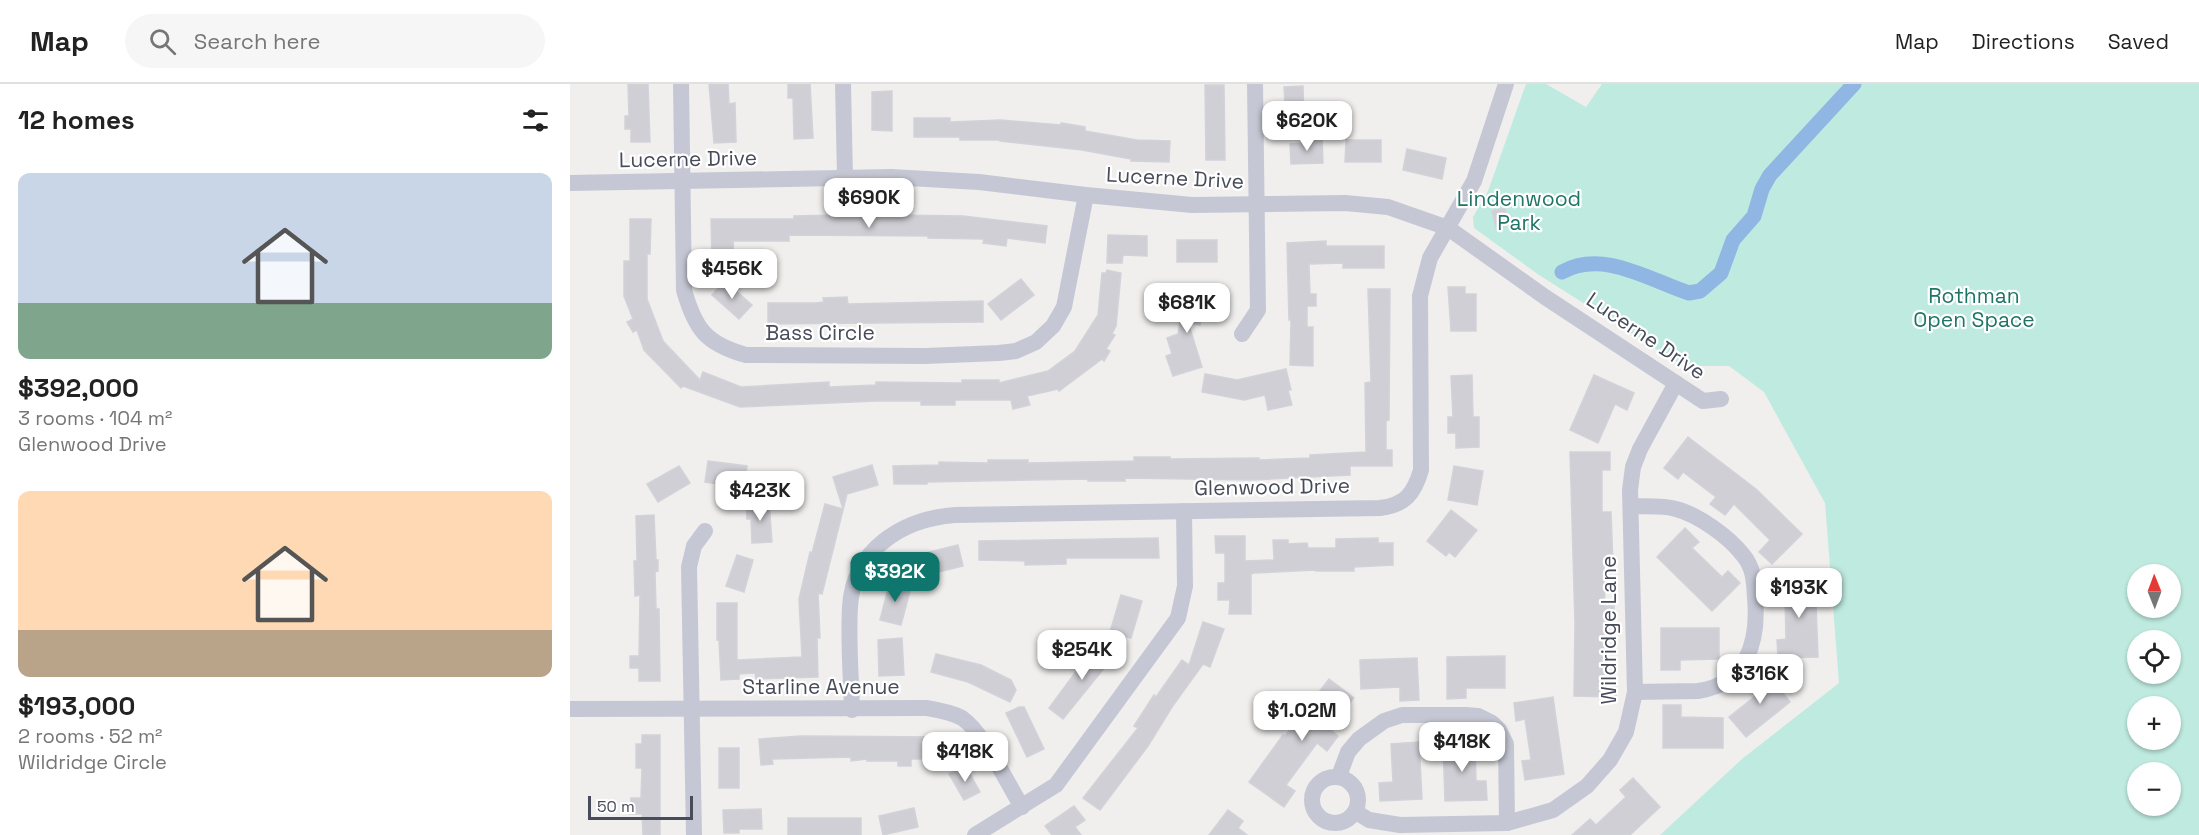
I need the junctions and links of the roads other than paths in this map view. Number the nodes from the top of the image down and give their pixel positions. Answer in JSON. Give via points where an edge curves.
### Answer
{"nodes":[{"id":1,"x":681,"y":84,"type":"edge"},
{"id":2,"x":843,"y":84,"type":"edge"},
{"id":3,"x":1255,"y":84,"type":"edge"},
{"id":4,"x":1506,"y":84,"type":"edge"},
{"id":5,"x":845,"y":177,"type":"junction"},
{"id":6,"x":682,"y":182,"type":"junction"},
{"id":7,"x":570,"y":183,"type":"edge"},
{"id":8,"x":1086,"y":195,"type":"junction"},
{"id":9,"x":1257,"y":205,"type":"junction"},
{"id":10,"x":1448,"y":228,"type":"junction"},
{"id":11,"x":1242,"y":334,"type":"dead end"},
{"id":12,"x":1676,"y":383,"type":"junction"},
{"id":13,"x":1721,"y":399,"type":"dead end"},
{"id":14,"x":1631,"y":506,"type":"junction"},
{"id":15,"x":1184,"y":511,"type":"junction"},
{"id":16,"x":705,"y":531,"type":"dead end"},
{"id":17,"x":1635,"y":692,"type":"junction"},
{"id":18,"x":570,"y":709,"type":"edge"},
{"id":19,"x":692,"y":710,"type":"junction"},
{"id":20,"x":852,"y":710,"type":"junction"},
{"id":21,"x":1340,"y":776,"type":"junction"},
{"id":22,"x":1022,"y":807,"type":"junction"},
{"id":23,"x":1356,"y":812,"type":"junction"},
{"id":24,"x":1507,"y":823,"type":"junction"},
{"id":25,"x":694,"y":835,"type":"edge"},
{"id":26,"x":975,"y":835,"type":"edge"}],
"edges":[{"from":1,"to":6,"type":"street","name":"Bass Circle"},
{"from":2,"to":5,"type":"street"},
{"from":3,"to":9,"type":"street"},
{"from":4,"to":10,"type":"street","name":"Glenwood Drive","via":[[1474,181]]},
{"from":5,"to":6,"type":"street","name":"Lucerne Drive"},
{"from":5,"to":8,"type":"street","name":"Lucerne Drive","via":[[979,182]]},
{"from":6,"to":7,"type":"street","name":"Lucerne Drive"},
{"from":6,"to":8,"type":"street","name":"Bass Circle","via":[[684,290],[690,313],[713,341],[746,355],[999,353],[1036,342],[1053,327],[1064,307]]},
{"from":8,"to":9,"type":"street","name":"Lucerne Drive","via":[[1192,205]]},
{"from":9,"to":10,"type":"street","name":"Lucerne Drive","via":[[1345,203],[1388,207]]},
{"from":9,"to":11,"type":"street","via":[[1258,310]]},
{"from":10,"to":12,"type":"street","name":"Lucerne Drive"},
{"from":10,"to":15,"type":"street","name":"Glenwood Drive","via":[[1430,258],[1420,296],[1421,470],[1417,486],[1407,499],[1380,508]]},
{"from":12,"to":13,"type":"street","name":"Lucerne Drive","via":[[1703,401]]},
{"from":12,"to":14,"type":"street","name":"Wildridge Lane","via":[[1633,467]]},
{"from":14,"to":17,"type":"street","name":"Wildridge Lane"},
{"from":14,"to":17,"type":"street","via":[[1686,512],[1733,544],[1751,567],[1757,619],[1745,663],[1729,681],[1698,691]]},
{"from":15,"to":20,"type":"street","name":"Glenwood Drive","via":[[934,517],[889,536],[866,561],[854,586],[850,606]]},
{"from":15,"to":22,"type":"street","via":[[1185,586],[1178,618],[1056,786]]},
{"from":16,"to":19,"type":"street","via":[[694,546],[689,567]]},
{"from":17,"to":24,"type":"street","name":"Wildridge Lane","via":[[1626,732],[1610,760],[1587,786],[1553,810]]},
{"from":18,"to":19,"type":"street","name":"Starline Avenue"},
{"from":19,"to":20,"type":"street","name":"Starline Avenue"},
{"from":19,"to":25,"type":"street"},
{"from":20,"to":22,"type":"street","name":"Starline Avenue","via":[[926,708],[962,718],[978,733]]},
{"from":21,"to":23,"type":"street","via":[[1357,790]]},
{"from":21,"to":23,"type":"street","via":[[1318,783],[1312,793],[1312,804],[1325,821],[1337,824]]},
{"from":21,"to":24,"type":"street","via":[[1348,752],[1384,721],[1402,715],[1478,717],[1492,723],[1506,744]]},
{"from":22,"to":26,"type":"street"},
{"from":23,"to":24,"type":"street","name":"Wildridge Lane","via":[[1369,820],[1400,825]]}]}
